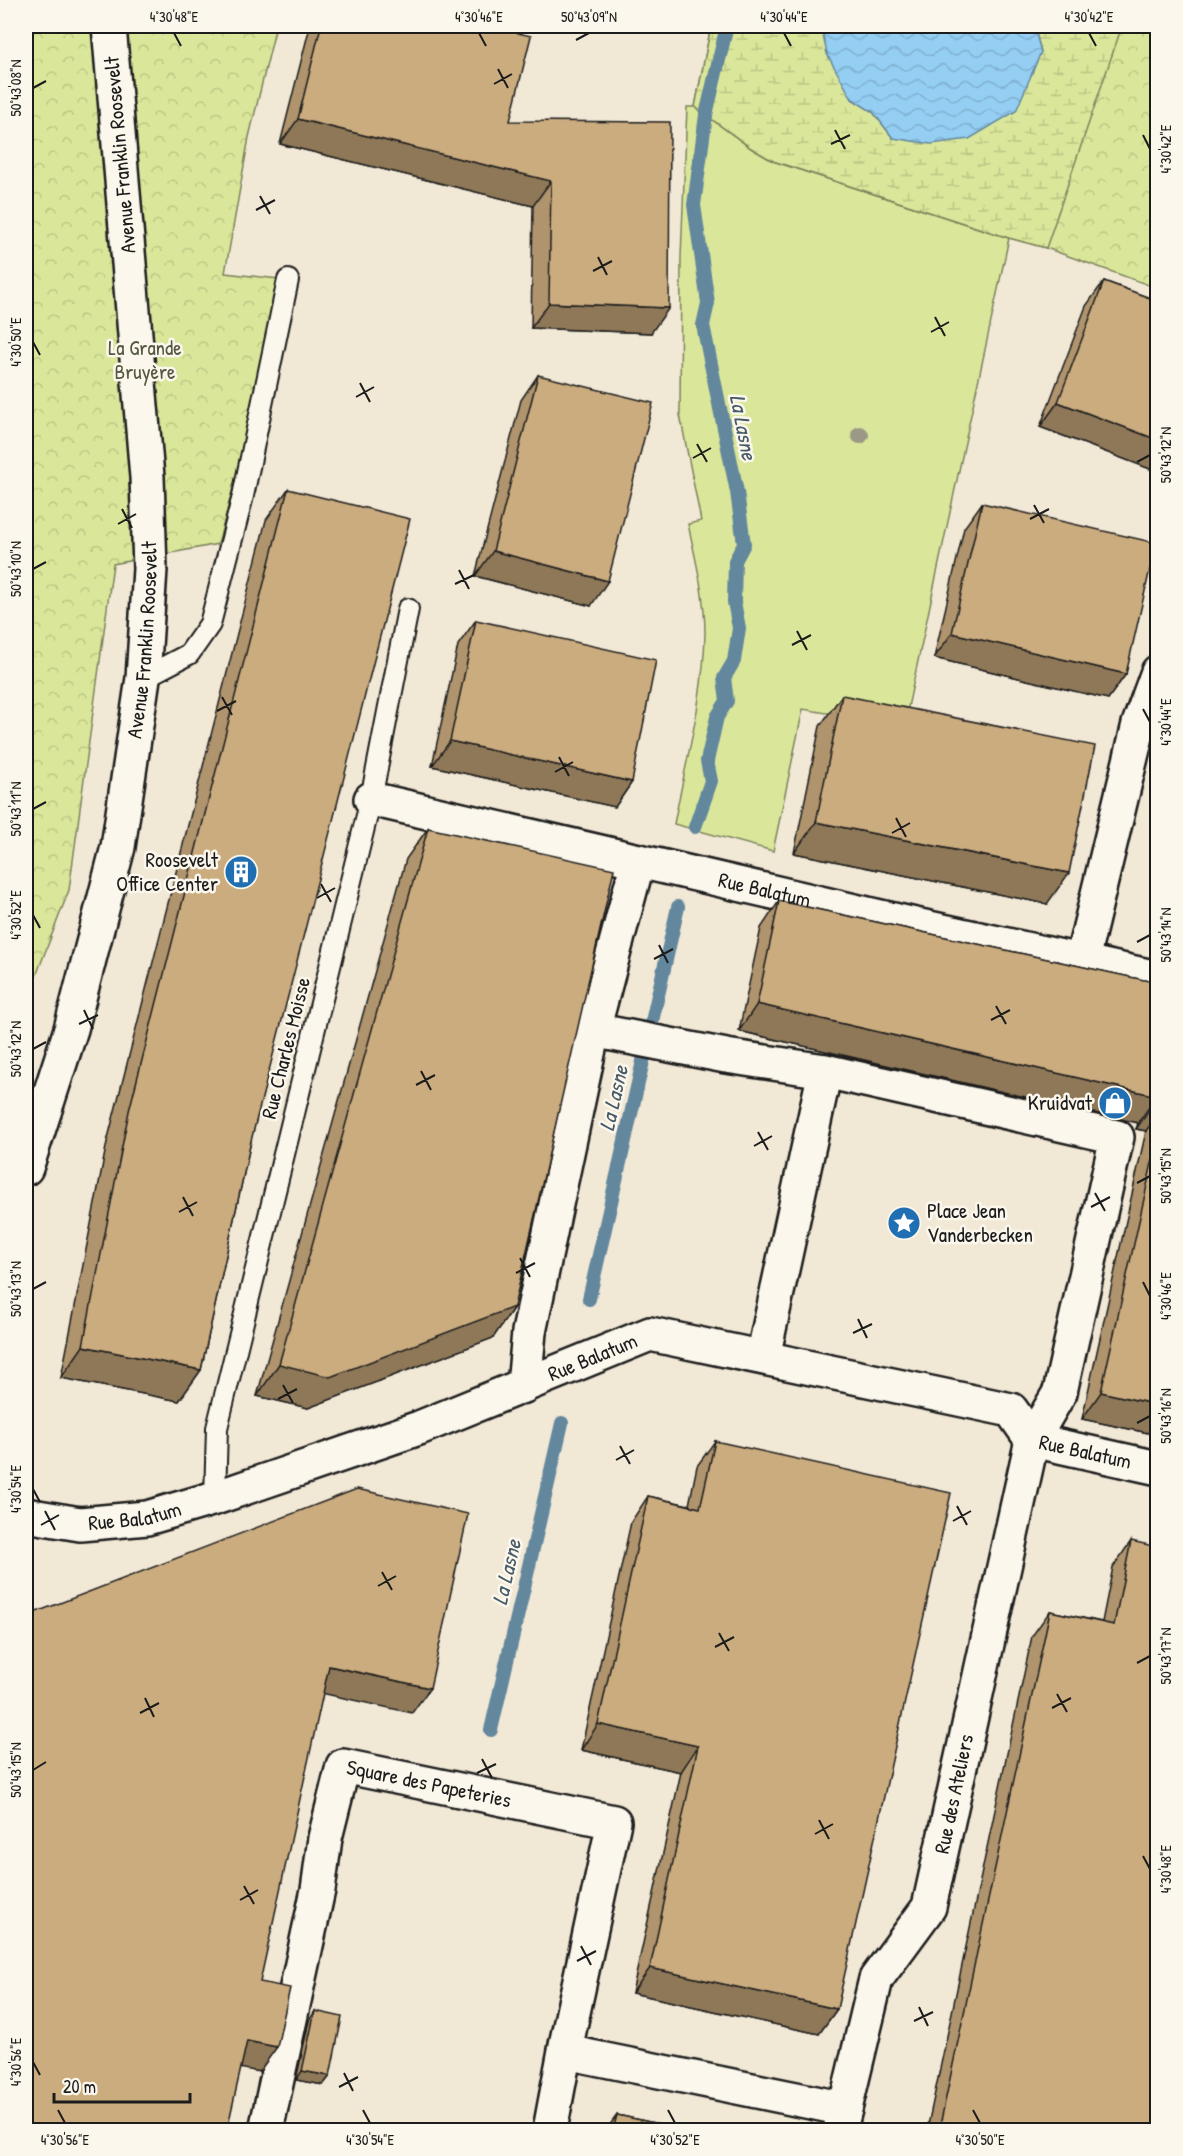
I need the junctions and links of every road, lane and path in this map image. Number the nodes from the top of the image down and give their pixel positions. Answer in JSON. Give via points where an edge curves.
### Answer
{"nodes":[{"id":1,"x":109,"y":26,"type":"edge"},
{"id":2,"x":288,"y":280,"type":"dead end"},
{"id":3,"x":408,"y":609,"type":"dead end"},
{"id":4,"x":1158,"y":672,"type":"edge"},
{"id":5,"x":143,"y":678,"type":"junction"},
{"id":6,"x":371,"y":799,"type":"junction"},
{"id":7,"x":638,"y":861,"type":"junction"},
{"id":8,"x":1082,"y":960,"type":"junction"},
{"id":9,"x":1158,"y":978,"type":"edge"},
{"id":10,"x":593,"y":1030,"type":"junction"},
{"id":11,"x":825,"y":1071,"type":"junction"},
{"id":12,"x":26,"y":1168,"type":"edge"},
{"id":13,"x":763,"y":1357,"type":"junction"},
{"id":14,"x":524,"y":1386,"type":"junction"},
{"id":15,"x":1032,"y":1440,"type":"junction"},
{"id":16,"x":1158,"y":1468,"type":"edge"},
{"id":17,"x":215,"y":1498,"type":"junction"},
{"id":18,"x":26,"y":1515,"type":"edge"},
{"id":19,"x":566,"y":2052,"type":"junction"},
{"id":20,"x":842,"y":2120,"type":"edge"},
{"id":21,"x":266,"y":2130,"type":"edge"},
{"id":22,"x":550,"y":2130,"type":"edge"}],
"edges":[{"from":1,"to":5,"type":"street","name":"Avenue Franklin Roosevelt","via":[[147,477],[150,569]]},
{"from":2,"to":5,"type":"lane","via":[[243,496],[210,624],[189,654]]},
{"from":3,"to":6,"type":"lane","name":"Rue Charles Moisse"},
{"from":4,"to":8,"type":"street","via":[[1139,724]]},
{"from":5,"to":12,"type":"street","name":"Avenue Franklin Roosevelt","via":[[118,847],[71,1029]]},
{"from":6,"to":7,"type":"street","name":"Rue Balatum"},
{"from":6,"to":17,"type":"lane","name":"Rue Charles Moisse","via":[[217,1428]]},
{"from":7,"to":8,"type":"street","name":"Rue Balatum"},
{"from":7,"to":10,"type":"street"},
{"from":8,"to":9,"type":"street","name":"Rue Balatum"},
{"from":10,"to":11,"type":"street"},
{"from":10,"to":14,"type":"street","via":[[529,1332]]},
{"from":11,"to":13,"type":"street"},
{"from":11,"to":15,"type":"street","via":[[1117,1137],[1060,1392]]},
{"from":13,"to":14,"type":"street","name":"Rue Balatum","via":[[650,1334]]},
{"from":13,"to":15,"type":"street","name":"Rue Balatum","via":[[1011,1410]]},
{"from":14,"to":17,"type":"street","name":"Rue Balatum","via":[[419,1428]]},
{"from":15,"to":16,"type":"street","name":"Rue Balatum"},
{"from":15,"to":20,"type":"street","name":"Rue des Ateliers","via":[[929,1907],[876,1979]]},
{"from":17,"to":18,"type":"street","name":"Rue Balatum","via":[[147,1518],[80,1524]]},
{"from":19,"to":20,"type":"street"},
{"from":19,"to":21,"type":"street","name":"Square des Papeteries","via":[[614,1822],[343,1766]]},
{"from":19,"to":22,"type":"street","name":"Square des Papeteries"}]}
